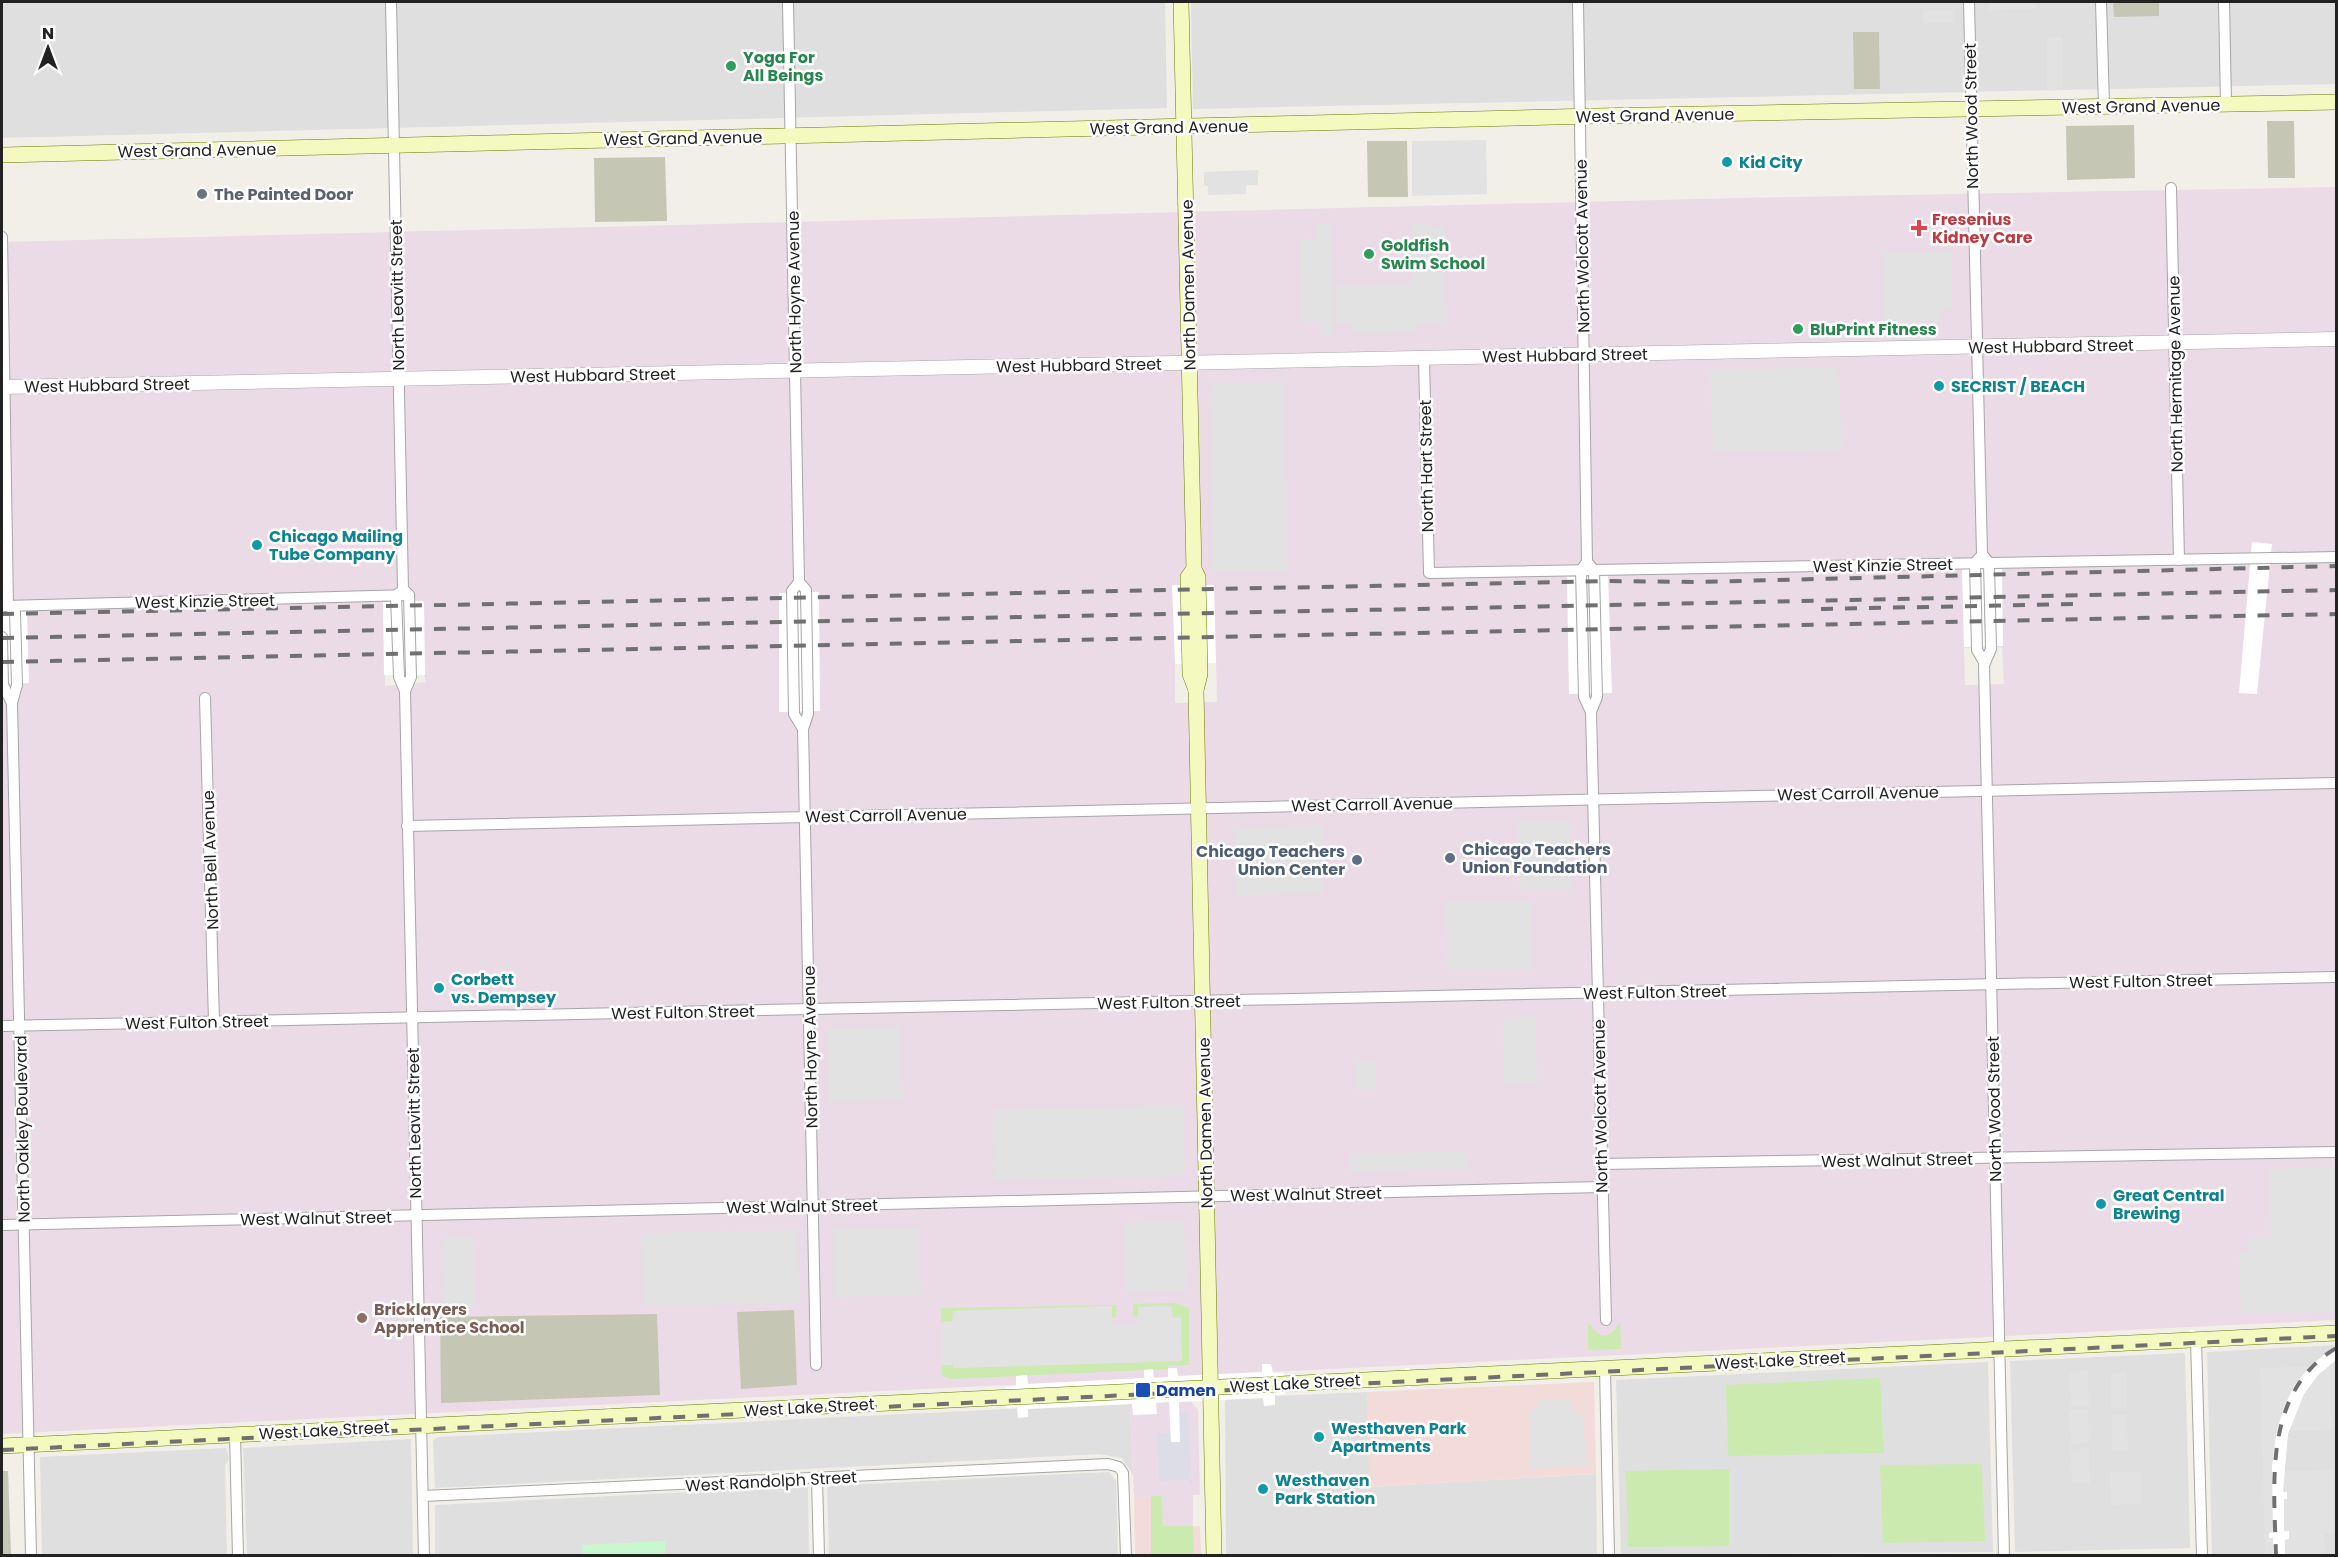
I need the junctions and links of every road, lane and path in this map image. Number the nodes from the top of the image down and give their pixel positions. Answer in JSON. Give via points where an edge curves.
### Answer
{"nodes":[{"id":1,"x":391,"y":2,"type":"edge"},
{"id":2,"x":788,"y":2,"type":"edge"},
{"id":3,"x":1182,"y":2,"type":"edge"},
{"id":4,"x":1578,"y":2,"type":"edge"},
{"id":5,"x":1969,"y":2,"type":"edge"},
{"id":6,"x":2101,"y":2,"type":"edge"},
{"id":7,"x":2224,"y":2,"type":"edge"},
{"id":8,"x":2337,"y":102,"type":"edge"},
{"id":9,"x":2226,"y":104,"type":"junction"},
{"id":10,"x":2104,"y":106,"type":"junction"},
{"id":11,"x":1971,"y":109,"type":"junction"},
{"id":12,"x":1580,"y":117,"type":"junction"},
{"id":13,"x":1184,"y":126,"type":"junction"},
{"id":14,"x":791,"y":135,"type":"junction"},
{"id":15,"x":394,"y":145,"type":"junction"},
{"id":16,"x":2,"y":155,"type":"edge"},
{"id":17,"x":2171,"y":188,"type":"dead end"},
{"id":18,"x":2,"y":237,"type":"edge"},
{"id":19,"x":2337,"y":339,"type":"edge"},
{"id":20,"x":2175,"y":343,"type":"junction"},
{"id":21,"x":1976,"y":347,"type":"junction"},
{"id":22,"x":1584,"y":355,"type":"junction"},
{"id":23,"x":1424,"y":358,"type":"junction"},
{"id":24,"x":1190,"y":363,"type":"junction"},
{"id":25,"x":795,"y":371,"type":"junction"},
{"id":26,"x":399,"y":379,"type":"junction"},
{"id":27,"x":3,"y":387,"type":"edge"},
{"id":28,"x":2337,"y":557,"type":"edge"},
{"id":29,"x":1985,"y":558,"type":"junction"},
{"id":30,"x":2179,"y":560,"type":"junction"},
{"id":31,"x":1975,"y":563,"type":"junction"},
{"id":32,"x":1587,"y":568,"type":"junction"},
{"id":33,"x":1429,"y":573,"type":"joint"},
{"id":34,"x":403,"y":593,"type":"junction"},
{"id":35,"x":4,"y":608,"type":"edge"},
{"id":36,"x":2,"y":637,"type":"edge"},
{"id":37,"x":1984,"y":662,"type":"junction"},
{"id":38,"x":205,"y":698,"type":"dead end"},
{"id":39,"x":12,"y":703,"type":"junction"},
{"id":40,"x":2337,"y":783,"type":"edge"},
{"id":41,"x":1987,"y":790,"type":"junction"},
{"id":42,"x":1593,"y":799,"type":"junction"},
{"id":43,"x":1198,"y":808,"type":"junction"},
{"id":44,"x":805,"y":817,"type":"junction"},
{"id":45,"x":407,"y":825,"type":"junction"},
{"id":46,"x":2337,"y":977,"type":"edge"},
{"id":47,"x":1992,"y":985,"type":"junction"},
{"id":48,"x":1597,"y":993,"type":"junction"},
{"id":49,"x":1203,"y":1001,"type":"junction"},
{"id":50,"x":809,"y":1009,"type":"junction"},
{"id":51,"x":411,"y":1018,"type":"junction"},
{"id":52,"x":214,"y":1022,"type":"junction"},
{"id":53,"x":2,"y":1026,"type":"edge"},
{"id":54,"x":20,"y":1026,"type":"junction"},
{"id":55,"x":2337,"y":1152,"type":"edge"},
{"id":56,"x":1995,"y":1158,"type":"junction"},
{"id":57,"x":1602,"y":1164,"type":"junction"},
{"id":58,"x":1602,"y":1187,"type":"junction"},
{"id":59,"x":1207,"y":1197,"type":"junction"},
{"id":60,"x":813,"y":1206,"type":"junction"},
{"id":61,"x":416,"y":1215,"type":"junction"},
{"id":62,"x":2,"y":1225,"type":"edge"},
{"id":63,"x":24,"y":1225,"type":"junction"},
{"id":64,"x":1606,"y":1320,"type":"dead end"},
{"id":65,"x":2337,"y":1333,"type":"edge"},
{"id":66,"x":2196,"y":1339,"type":"junction"},
{"id":67,"x":2000,"y":1349,"type":"junction"},
{"id":68,"x":816,"y":1365,"type":"dead end"},
{"id":69,"x":1605,"y":1368,"type":"junction"},
{"id":70,"x":1211,"y":1388,"type":"junction"},
{"id":71,"x":421,"y":1426,"type":"junction"},
{"id":72,"x":235,"y":1435,"type":"junction"},
{"id":73,"x":29,"y":1445,"type":"junction"},
{"id":74,"x":2,"y":1446,"type":"edge"},
{"id":75,"x":817,"y":1479,"type":"junction"},
{"id":76,"x":423,"y":1496,"type":"junction"},
{"id":77,"x":31,"y":1556,"type":"edge"},
{"id":78,"x":238,"y":1556,"type":"edge"},
{"id":79,"x":424,"y":1556,"type":"edge"},
{"id":80,"x":819,"y":1556,"type":"edge"},
{"id":81,"x":1126,"y":1556,"type":"edge"},
{"id":82,"x":1214,"y":1556,"type":"edge"},
{"id":83,"x":1609,"y":1556,"type":"edge"},
{"id":84,"x":2004,"y":1556,"type":"edge"},
{"id":85,"x":2202,"y":1556,"type":"edge"}],
"edges":[{"from":1,"to":15,"type":"street","name":"North Leavitt Street"},
{"from":2,"to":14,"type":"street","name":"North Hoyne Avenue"},
{"from":3,"to":13,"type":"main road","name":"North Damen Avenue"},
{"from":4,"to":12,"type":"street","name":"North Wolcott Avenue"},
{"from":5,"to":11,"type":"street","name":"North Wood Street"},
{"from":6,"to":10,"type":"street"},
{"from":7,"to":9,"type":"street"},
{"from":8,"to":9,"type":"main road","name":"West Grand Avenue"},
{"from":9,"to":10,"type":"main road","name":"West Grand Avenue"},
{"from":10,"to":11,"type":"main road","name":"West Grand Avenue"},
{"from":11,"to":12,"type":"main road","name":"West Grand Avenue"},
{"from":11,"to":21,"type":"street","name":"North Wood Street"},
{"from":12,"to":13,"type":"main road","name":"West Grand Avenue"},
{"from":12,"to":22,"type":"street","name":"North Wolcott Avenue"},
{"from":13,"to":14,"type":"main road","name":"West Grand Avenue"},
{"from":13,"to":24,"type":"main road","name":"North Damen Avenue"},
{"from":14,"to":15,"type":"main road","name":"West Grand Avenue"},
{"from":14,"to":25,"type":"street","name":"North Hoyne Avenue"},
{"from":15,"to":16,"type":"main road","name":"West Grand Avenue"},
{"from":15,"to":26,"type":"street","name":"North Leavitt Street"},
{"from":17,"to":20,"type":"street","name":"North Hermitage Avenue"},
{"from":18,"to":27,"type":"street","name":"North Oakley Boulevard"},
{"from":19,"to":20,"type":"street","name":"West Hubbard Street"},
{"from":20,"to":21,"type":"street","name":"West Hubbard Street"},
{"from":20,"to":30,"type":"street","name":"North Hermitage Avenue"},
{"from":21,"to":22,"type":"street","name":"West Hubbard Street"},
{"from":21,"to":29,"type":"street","name":"North Wood Street"},
{"from":22,"to":23,"type":"street","name":"West Hubbard Street"},
{"from":22,"to":32,"type":"street","name":"North Wolcott Avenue"},
{"from":23,"to":24,"type":"street","name":"West Hubbard Street"},
{"from":23,"to":33,"type":"street","name":"North Hart Street"},
{"from":24,"to":25,"type":"street","name":"West Hubbard Street"},
{"from":24,"to":43,"type":"main road","name":"North Damen Avenue","via":[[1200,663],[1196,690]]},
{"from":25,"to":26,"type":"street","name":"West Hubbard Street"},
{"from":25,"to":44,"type":"street","name":"North Hoyne Avenue","via":[[799,582],[792,591],[794,714],[803,729]]},
{"from":26,"to":27,"type":"street","name":"West Hubbard Street"},
{"from":26,"to":34,"type":"street","name":"North Leavitt Street"},
{"from":27,"to":35,"type":"street","name":"North Oakley Boulevard"},
{"from":28,"to":30,"type":"street","name":"West Kinzie Street"},
{"from":29,"to":30,"type":"street","name":"West Kinzie Street"},
{"from":29,"to":31,"type":"street","name":"West Kinzie Street"},
{"from":29,"to":37,"type":"street","name":"North Wood Street","via":[[1991,650]]},
{"from":31,"to":32,"type":"street","name":"West Kinzie Street"},
{"from":31,"to":37,"type":"street","name":"North Wood Street","via":[[1977,650]]},
{"from":32,"to":33,"type":"street","name":"West Kinzie Street"},
{"from":32,"to":42,"type":"street","name":"North Wolcott Avenue","via":[[1597,697],[1591,712]]},
{"from":34,"to":35,"type":"street","name":"West Kinzie Street"},
{"from":34,"to":45,"type":"street","name":"North Leavitt Street","via":[[411,677],[405,691]]},
{"from":35,"to":39,"type":"street","name":"North Oakley Boulevard","via":[[15,612],[17,685]]},
{"from":36,"to":39,"type":"street","name":"North Oakley Boulevard","via":[[3,685]]},
{"from":37,"to":41,"type":"street","name":"North Wood Street"},
{"from":38,"to":52,"type":"street","name":"North Bell Avenue"},
{"from":39,"to":54,"type":"street","name":"North Oakley Boulevard"},
{"from":40,"to":41,"type":"street","name":"West Carroll Avenue"},
{"from":41,"to":42,"type":"street","name":"West Carroll Avenue"},
{"from":41,"to":47,"type":"street","name":"North Wood Street"},
{"from":42,"to":43,"type":"street","name":"West Carroll Avenue"},
{"from":42,"to":48,"type":"street","name":"North Wolcott Avenue"},
{"from":43,"to":44,"type":"street","name":"West Carroll Avenue"},
{"from":43,"to":49,"type":"main road","name":"North Damen Avenue"},
{"from":44,"to":45,"type":"street","name":"West Carroll Avenue"},
{"from":44,"to":50,"type":"street","name":"North Hoyne Avenue"},
{"from":45,"to":51,"type":"street","name":"North Leavitt Street"},
{"from":46,"to":47,"type":"street","name":"West Fulton Street"},
{"from":47,"to":48,"type":"street","name":"West Fulton Street"},
{"from":47,"to":56,"type":"street","name":"North Wood Street"},
{"from":48,"to":49,"type":"street","name":"West Fulton Street"},
{"from":48,"to":57,"type":"street","name":"North Wolcott Avenue"},
{"from":49,"to":50,"type":"street","name":"West Fulton Street"},
{"from":49,"to":59,"type":"main road","name":"North Damen Avenue"},
{"from":50,"to":51,"type":"street","name":"West Fulton Street"},
{"from":50,"to":60,"type":"street","name":"North Hoyne Avenue"},
{"from":51,"to":52,"type":"street","name":"West Fulton Street"},
{"from":51,"to":61,"type":"street","name":"North Leavitt Street"},
{"from":52,"to":54,"type":"street","name":"West Fulton Street"},
{"from":53,"to":54,"type":"street","name":"West Fulton Street"},
{"from":54,"to":63,"type":"street","name":"North Oakley Boulevard"},
{"from":55,"to":56,"type":"street","name":"West Walnut Street"},
{"from":56,"to":57,"type":"street","name":"West Walnut Street"},
{"from":56,"to":67,"type":"street","name":"North Wood Street"},
{"from":57,"to":58,"type":"street","name":"North Wolcott Avenue"},
{"from":58,"to":59,"type":"street","name":"West Walnut Street"},
{"from":58,"to":64,"type":"street","name":"North Wolcott Avenue"},
{"from":59,"to":60,"type":"street","name":"West Walnut Street"},
{"from":59,"to":70,"type":"main road","name":"North Damen Avenue"},
{"from":60,"to":61,"type":"street","name":"West Walnut Street"},
{"from":60,"to":68,"type":"street","name":"North Hoyne Avenue"},
{"from":61,"to":63,"type":"street","name":"West Walnut Street"},
{"from":61,"to":71,"type":"street","name":"North Leavitt Street"},
{"from":62,"to":63,"type":"street","name":"West Walnut Street"},
{"from":63,"to":73,"type":"street","name":"North Oakley Boulevard"},
{"from":65,"to":66,"type":"main road","name":"West Lake Street"},
{"from":66,"to":67,"type":"main road","name":"West Lake Street"},
{"from":66,"to":85,"type":"street"},
{"from":67,"to":69,"type":"main road","name":"West Lake Street"},
{"from":67,"to":84,"type":"street","name":"North Wood Street"},
{"from":69,"to":70,"type":"main road","name":"West Lake Street"},
{"from":69,"to":83,"type":"street"},
{"from":70,"to":71,"type":"main road","name":"West Lake Street"},
{"from":70,"to":82,"type":"main road","name":"North Damen Avenue"},
{"from":71,"to":72,"type":"main road","name":"West Lake Street"},
{"from":71,"to":76,"type":"street","name":"North Leavitt Street"},
{"from":72,"to":73,"type":"main road","name":"West Lake Street"},
{"from":72,"to":78,"type":"street"},
{"from":73,"to":74,"type":"main road","name":"West Lake Street"},
{"from":73,"to":77,"type":"street","name":"North Oakley Boulevard"},
{"from":75,"to":76,"type":"street","name":"West Randolph Street"},
{"from":75,"to":80,"type":"street"},
{"from":75,"to":81,"type":"street","name":"West Randolph Street","via":[[1108,1464],[1119,1467],[1123,1473]]},
{"from":76,"to":79,"type":"street","name":"North Leavitt Street"}]}
